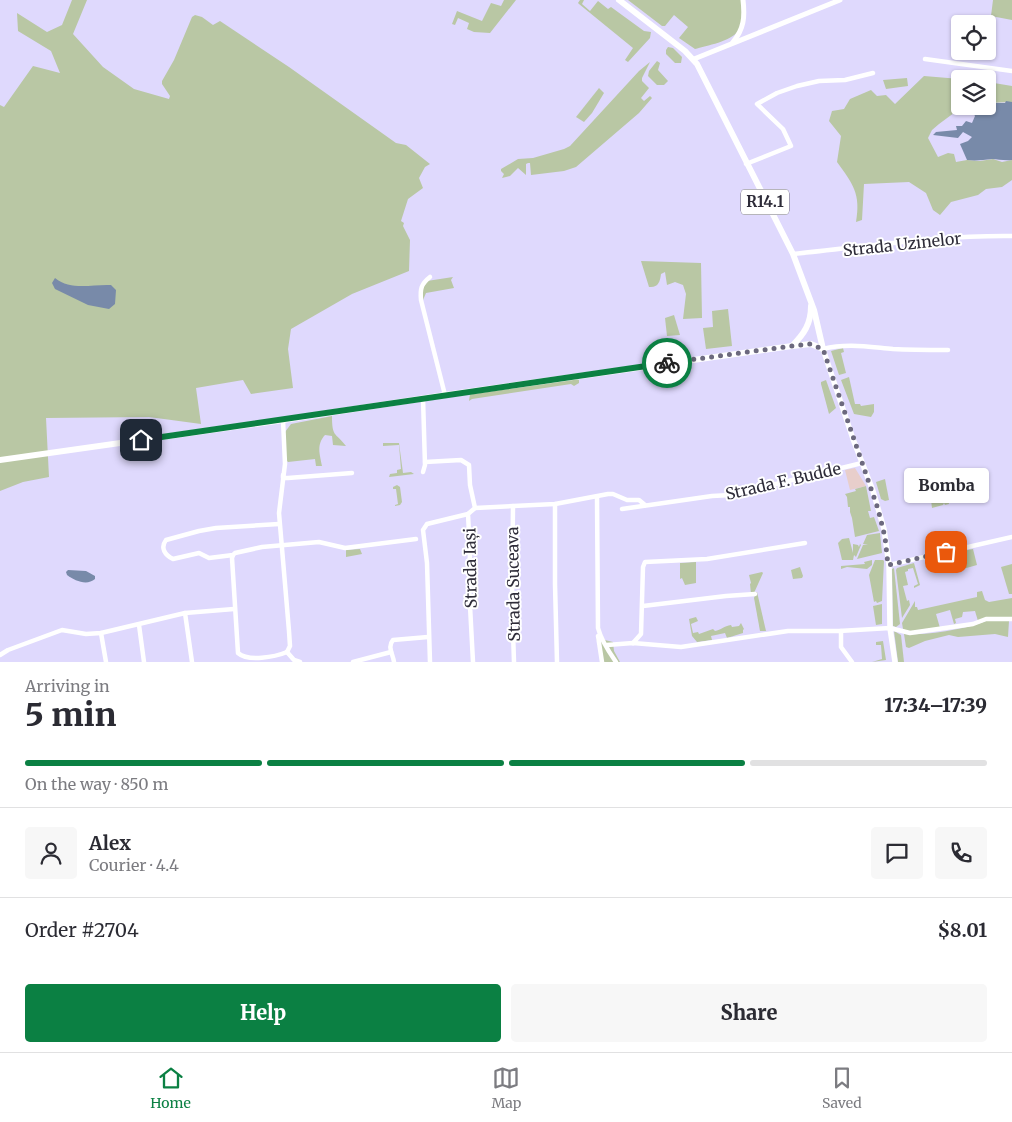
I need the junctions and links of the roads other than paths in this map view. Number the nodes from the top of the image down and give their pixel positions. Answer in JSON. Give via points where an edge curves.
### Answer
{"nodes":[{"id":1,"x":619,"y":0,"type":"edge"},
{"id":2,"x":744,"y":0,"type":"edge"},
{"id":3,"x":840,"y":0,"type":"edge"},
{"id":4,"x":733,"y":43,"type":"junction"},
{"id":5,"x":694,"y":59,"type":"junction"},
{"id":6,"x":926,"y":59,"type":"dead end"},
{"id":7,"x":1012,"y":71,"type":"edge"},
{"id":8,"x":873,"y":73,"type":"dead end"},
{"id":9,"x":746,"y":164,"type":"junction"},
{"id":10,"x":1012,"y":236,"type":"edge"},
{"id":11,"x":793,"y":254,"type":"junction"},
{"id":12,"x":430,"y":277,"type":"dead end"},
{"id":13,"x":810,"y":300,"type":"junction"},
{"id":14,"x":792,"y":346,"type":"junction"},
{"id":15,"x":823,"y":349,"type":"junction"},
{"id":16,"x":948,"y":350,"type":"dead end"},
{"id":17,"x":444,"y":395,"type":"junction"},
{"id":18,"x":423,"y":398,"type":"junction"},
{"id":19,"x":283,"y":420,"type":"junction"},
{"id":20,"x":0,"y":460,"type":"edge"},
{"id":21,"x":425,"y":462,"type":"junction"},
{"id":22,"x":862,"y":463,"type":"junction"},
{"id":23,"x":423,"y":472,"type":"dead end"},
{"id":24,"x":352,"y":473,"type":"dead end"},
{"id":25,"x":283,"y":474,"type":"junction"},
{"id":26,"x":597,"y":497,"type":"junction"},
{"id":27,"x":555,"y":504,"type":"junction"},
{"id":28,"x":645,"y":505,"type":"junction"},
{"id":29,"x":513,"y":506,"type":"junction"},
{"id":30,"x":476,"y":508,"type":"junction"},
{"id":31,"x":622,"y":509,"type":"dead end"},
{"id":32,"x":468,"y":514,"type":"junction"},
{"id":33,"x":279,"y":524,"type":"junction"},
{"id":34,"x":1012,"y":537,"type":"edge"},
{"id":35,"x":416,"y":539,"type":"dead end"},
{"id":36,"x":805,"y":543,"type":"dead end"},
{"id":37,"x":282,"y":546,"type":"junction"},
{"id":38,"x":233,"y":555,"type":"junction"},
{"id":39,"x":888,"y":565,"type":"junction"},
{"id":40,"x":755,"y":594,"type":"dead end"},
{"id":41,"x":643,"y":606,"type":"junction"},
{"id":42,"x":234,"y":609,"type":"junction"},
{"id":43,"x":186,"y":613,"type":"junction"},
{"id":44,"x":1012,"y":619,"type":"edge"},
{"id":45,"x":139,"y":625,"type":"junction"},
{"id":46,"x":890,"y":628,"type":"junction"},
{"id":47,"x":598,"y":631,"type":"junction"},
{"id":48,"x":841,"y":631,"type":"junction"},
{"id":49,"x":101,"y":633,"type":"junction"},
{"id":50,"x":640,"y":636,"type":"junction"},
{"id":51,"x":428,"y":637,"type":"junction"},
{"id":52,"x":633,"y":643,"type":"junction"},
{"id":53,"x":643,"y":644,"type":"junction"},
{"id":54,"x":607,"y":646,"type":"junction"},
{"id":55,"x":287,"y":652,"type":"junction"},
{"id":56,"x":391,"y":652,"type":"junction"},
{"id":57,"x":0,"y":655,"type":"edge"},
{"id":58,"x":106,"y":662,"type":"edge"},
{"id":59,"x":144,"y":662,"type":"edge"},
{"id":60,"x":192,"y":662,"type":"edge"},
{"id":61,"x":300,"y":662,"type":"edge"},
{"id":62,"x":353,"y":662,"type":"edge"},
{"id":63,"x":394,"y":662,"type":"edge"},
{"id":64,"x":430,"y":662,"type":"edge"},
{"id":65,"x":473,"y":662,"type":"edge"},
{"id":66,"x":514,"y":662,"type":"edge"},
{"id":67,"x":557,"y":662,"type":"edge"},
{"id":68,"x":602,"y":662,"type":"edge"},
{"id":69,"x":616,"y":662,"type":"edge"},
{"id":70,"x":852,"y":662,"type":"edge"},
{"id":71,"x":895,"y":662,"type":"edge"}],
"edges":[{"from":1,"to":5,"type":"main road","number":"R14.1"},
{"from":2,"to":4,"type":"street","via":[[741,31]]},
{"from":3,"to":4,"type":"street"},
{"from":4,"to":5,"type":"street"},
{"from":5,"to":9,"type":"main road","number":"R14.1"},
{"from":6,"to":7,"type":"street"},
{"from":8,"to":9,"type":"street","via":[[797,86],[757,104],[783,129],[791,146]]},
{"from":9,"to":11,"type":"main road","number":"R14.1"},
{"from":10,"to":11,"type":"street","name":"Strada Uzinelor","via":[[941,239]]},
{"from":11,"to":13,"type":"main road","number":"R14.1"},
{"from":12,"to":17,"type":"street","via":[[420,289],[421,300]]},
{"from":13,"to":14,"type":"main road","number":"R14.1","via":[[809,323]]},
{"from":13,"to":15,"type":"main road","number":"R14.1"},
{"from":14,"to":15,"type":"main road","via":[[810,344]]},
{"from":14,"to":17,"type":"main road"},
{"from":15,"to":16,"type":"street","via":[[863,345]]},
{"from":15,"to":22,"type":"main road"},
{"from":17,"to":18,"type":"main road"},
{"from":18,"to":19,"type":"main road"},
{"from":18,"to":21,"type":"street"},
{"from":19,"to":20,"type":"main road"},
{"from":19,"to":25,"type":"street"},
{"from":21,"to":23,"type":"street"},
{"from":21,"to":30,"type":"street","name":"Strada Iași","via":[[467,462]]},
{"from":22,"to":28,"type":"street","name":"Strada F. Budde","via":[[731,495]]},
{"from":22,"to":39,"type":"main road","via":[[884,529]]},
{"from":24,"to":25,"type":"street","via":[[285,478]]},
{"from":25,"to":33,"type":"street"},
{"from":26,"to":27,"type":"street","name":"Strada F. Budde"},
{"from":26,"to":28,"type":"street","name":"Strada F. Budde","via":[[613,494],[622,500],[639,500]]},
{"from":26,"to":47,"type":"street"},
{"from":27,"to":29,"type":"street","name":"Strada F. Budde"},
{"from":27,"to":67,"type":"street"},
{"from":28,"to":31,"type":"street","name":"Strada F. Budde"},
{"from":29,"to":30,"type":"street","name":"Strada F. Budde"},
{"from":29,"to":66,"type":"street","name":"Strada Suceava"},
{"from":30,"to":32,"type":"street","name":"Strada Iași"},
{"from":32,"to":51,"type":"street","via":[[431,523],[423,530]]},
{"from":32,"to":65,"type":"street","name":"Strada Iași"},
{"from":33,"to":37,"type":"street"},
{"from":33,"to":38,"type":"street","via":[[216,528],[166,540],[163,546],[166,555],[173,559],[199,553],[209,558]]},
{"from":34,"to":39,"type":"street"},
{"from":35,"to":37,"type":"street","via":[[345,548],[319,542]]},
{"from":36,"to":41,"type":"street","via":[[707,559],[645,562]]},
{"from":37,"to":38,"type":"street","via":[[253,548]]},
{"from":37,"to":55,"type":"street","via":[[290,646]]},
{"from":38,"to":42,"type":"street"},
{"from":39,"to":46,"type":"main road"},
{"from":40,"to":41,"type":"street"},
{"from":41,"to":50,"type":"street"},
{"from":42,"to":43,"type":"street"},
{"from":42,"to":55,"type":"street","via":[[240,655],[250,658]]},
{"from":43,"to":45,"type":"street"},
{"from":43,"to":60,"type":"street"},
{"from":44,"to":46,"type":"street","via":[[986,619],[916,633]]},
{"from":45,"to":49,"type":"street"},
{"from":45,"to":59,"type":"street"},
{"from":46,"to":48,"type":"street"},
{"from":46,"to":71,"type":"main road"},
{"from":47,"to":54,"type":"street"},
{"from":47,"to":68,"type":"street"},
{"from":48,"to":53,"type":"street","via":[[788,630],[681,647]]},
{"from":48,"to":70,"type":"street","via":[[841,647]]},
{"from":49,"to":57,"type":"street","via":[[62,630]]},
{"from":49,"to":58,"type":"street"},
{"from":50,"to":52,"type":"street"},
{"from":50,"to":53,"type":"street"},
{"from":51,"to":56,"type":"street","via":[[393,640]]},
{"from":51,"to":64,"type":"street"},
{"from":52,"to":53,"type":"street"},
{"from":52,"to":54,"type":"street"},
{"from":54,"to":69,"type":"street"},
{"from":55,"to":61,"type":"street"},
{"from":56,"to":62,"type":"street"},
{"from":56,"to":63,"type":"street"}]}
